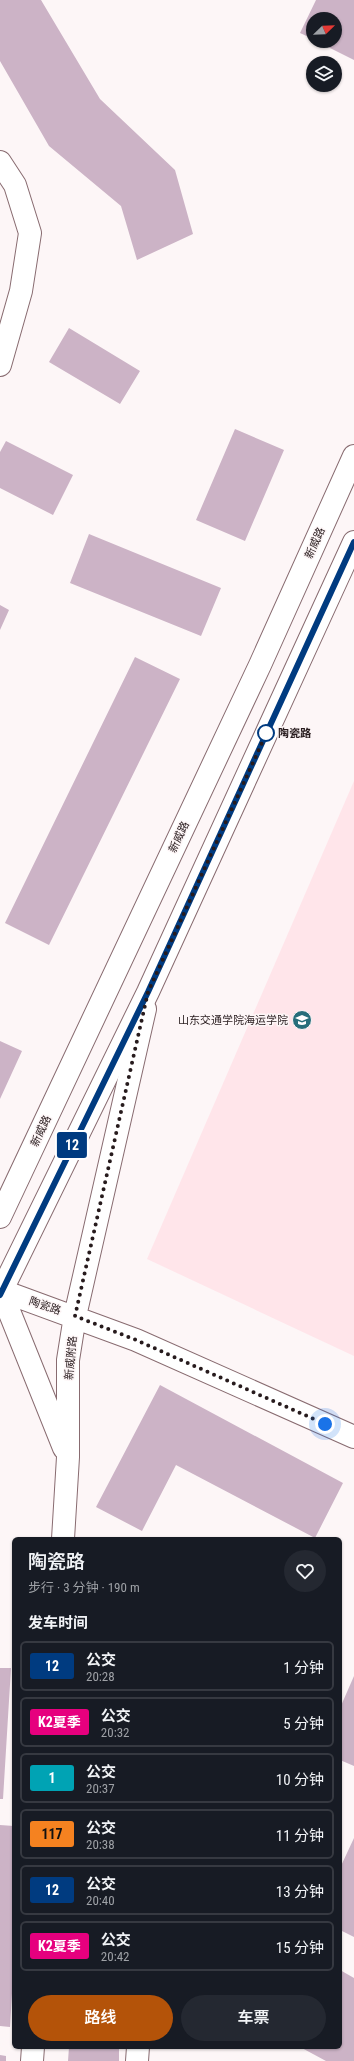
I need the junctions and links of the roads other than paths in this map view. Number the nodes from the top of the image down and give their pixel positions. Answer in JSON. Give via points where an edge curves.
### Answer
{"nodes":[{"id":1,"x":0,"y":162,"type":"edge"},
{"id":2,"x":0,"y":365,"type":"edge"},
{"id":3,"x":354,"y":456,"type":"edge"},
{"id":4,"x":354,"y":542,"type":"edge"},
{"id":5,"x":148,"y":992,"type":"junction"},
{"id":6,"x":0,"y":1217,"type":"edge"},
{"id":7,"x":0,"y":1292,"type":"edge"},
{"id":8,"x":75,"y":1316,"type":"junction"},
{"id":9,"x":354,"y":1437,"type":"edge"},
{"id":10,"x":68,"y":1457,"type":"junction"},
{"id":11,"x":63,"y":1537,"type":"edge"},
{"id":12,"x":33,"y":2049,"type":"edge"},
{"id":13,"x":138,"y":2049,"type":"edge"},
{"id":14,"x":32,"y":2061,"type":"edge"},
{"id":15,"x":137,"y":2061,"type":"edge"}],
"edges":[{"from":1,"to":2,"type":"main road","via":[[15,185],[30,233],[21,291]]},
{"from":3,"to":6,"type":"main road","name":"新威路","via":[[260,666]]},
{"from":4,"to":5,"type":"main road"},
{"from":5,"to":7,"type":"main road"},
{"from":5,"to":8,"type":"main road","name":"新威附路"},
{"from":7,"to":8,"type":"main road","name":"陶瓷路"},
{"from":7,"to":10,"type":"main road"},
{"from":8,"to":9,"type":"main road","name":"陶瓷路","via":[[136,1340]]},
{"from":8,"to":10,"type":"main road","name":"新威附路","via":[[68,1360]]},
{"from":10,"to":11,"type":"main road","name":"新威附路"},
{"from":12,"to":14,"type":"main road"},
{"from":13,"to":15,"type":"main road"}]}
